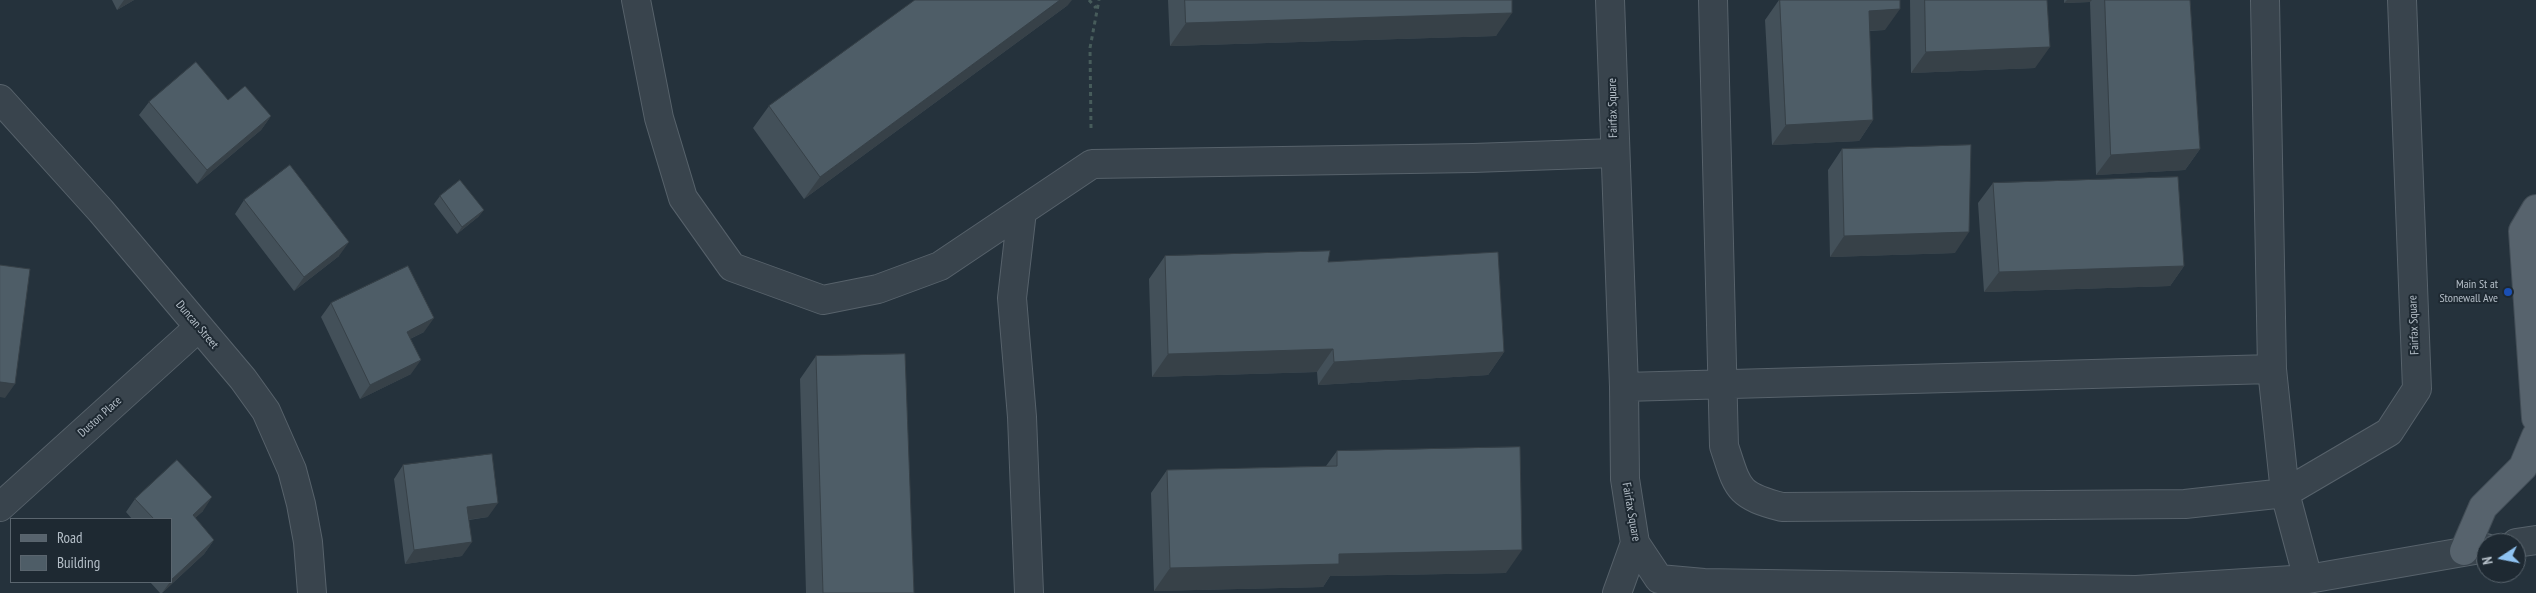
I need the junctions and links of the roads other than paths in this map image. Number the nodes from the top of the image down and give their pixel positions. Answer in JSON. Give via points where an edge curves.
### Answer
{"nodes":[{"id":1,"x":636,"y":0,"type":"edge"},
{"id":2,"x":1610,"y":0,"type":"edge"},
{"id":3,"x":1713,"y":0,"type":"edge"},
{"id":4,"x":2265,"y":0,"type":"edge"},
{"id":5,"x":2402,"y":0,"type":"edge"},
{"id":6,"x":0,"y":99,"type":"edge"},
{"id":7,"x":1614,"y":153,"type":"junction"},
{"id":8,"x":2536,"y":208,"type":"edge"},
{"id":9,"x":1022,"y":211,"type":"junction"},
{"id":10,"x":199,"y":327,"type":"junction"},
{"id":11,"x":2272,"y":369,"type":"junction"},
{"id":12,"x":1724,"y":384,"type":"junction"},
{"id":13,"x":1624,"y":387,"type":"junction"},
{"id":14,"x":2536,"y":418,"type":"edge"},
{"id":15,"x":2536,"y":436,"type":"edge"},
{"id":16,"x":2285,"y":492,"type":"junction"},
{"id":17,"x":0,"y":506,"type":"edge"},
{"id":18,"x":1635,"y":543,"type":"junction"},
{"id":19,"x":2475,"y":550,"type":"edge"},
{"id":20,"x":2308,"y":579,"type":"junction"},
{"id":21,"x":312,"y":593,"type":"edge"},
{"id":22,"x":1029,"y":593,"type":"edge"},
{"id":23,"x":1617,"y":593,"type":"edge"}],
"edges":[{"from":1,"to":9,"type":"street","via":[[658,118],[683,198],[732,267],[823,300],[878,289],[940,266]]},
{"from":2,"to":7,"type":"street","name":"Fairfax Square"},
{"from":3,"to":12,"type":"street"},
{"from":4,"to":11,"type":"street"},
{"from":5,"to":16,"type":"street","name":"Fairfax Square","via":[[2417,389],[2389,432]]},
{"from":6,"to":10,"type":"street","name":"Duncan Street"},
{"from":7,"to":9,"type":"street","via":[[1092,164]]},
{"from":7,"to":13,"type":"street","name":"Fairfax Square"},
{"from":8,"to":14,"type":"main road","via":[[2523,231]]},
{"from":9,"to":22,"type":"street","via":[[1012,298],[1022,417]]},
{"from":10,"to":17,"type":"street","name":"Duston Place"},
{"from":10,"to":21,"type":"street","name":"Duncan Street","via":[[266,412],[292,470],[308,542]]},
{"from":11,"to":12,"type":"street"},
{"from":11,"to":16,"type":"street"},
{"from":12,"to":13,"type":"street"},
{"from":12,"to":16,"type":"street","via":[[1724,446],[1737,486],[1758,500],[1782,507],[2186,504]]},
{"from":13,"to":18,"type":"street","name":"Fairfax Square","via":[[1625,479]]},
{"from":15,"to":19,"type":"main road","via":[[2523,467],[2483,507]]},
{"from":16,"to":20,"type":"street"},
{"from":18,"to":20,"type":"street","name":"Fairfax Square","via":[[1659,578],[1704,583],[2136,590]]},
{"from":18,"to":23,"type":"street"},
{"from":19,"to":20,"type":"street","name":"Fairfax Square"}]}
